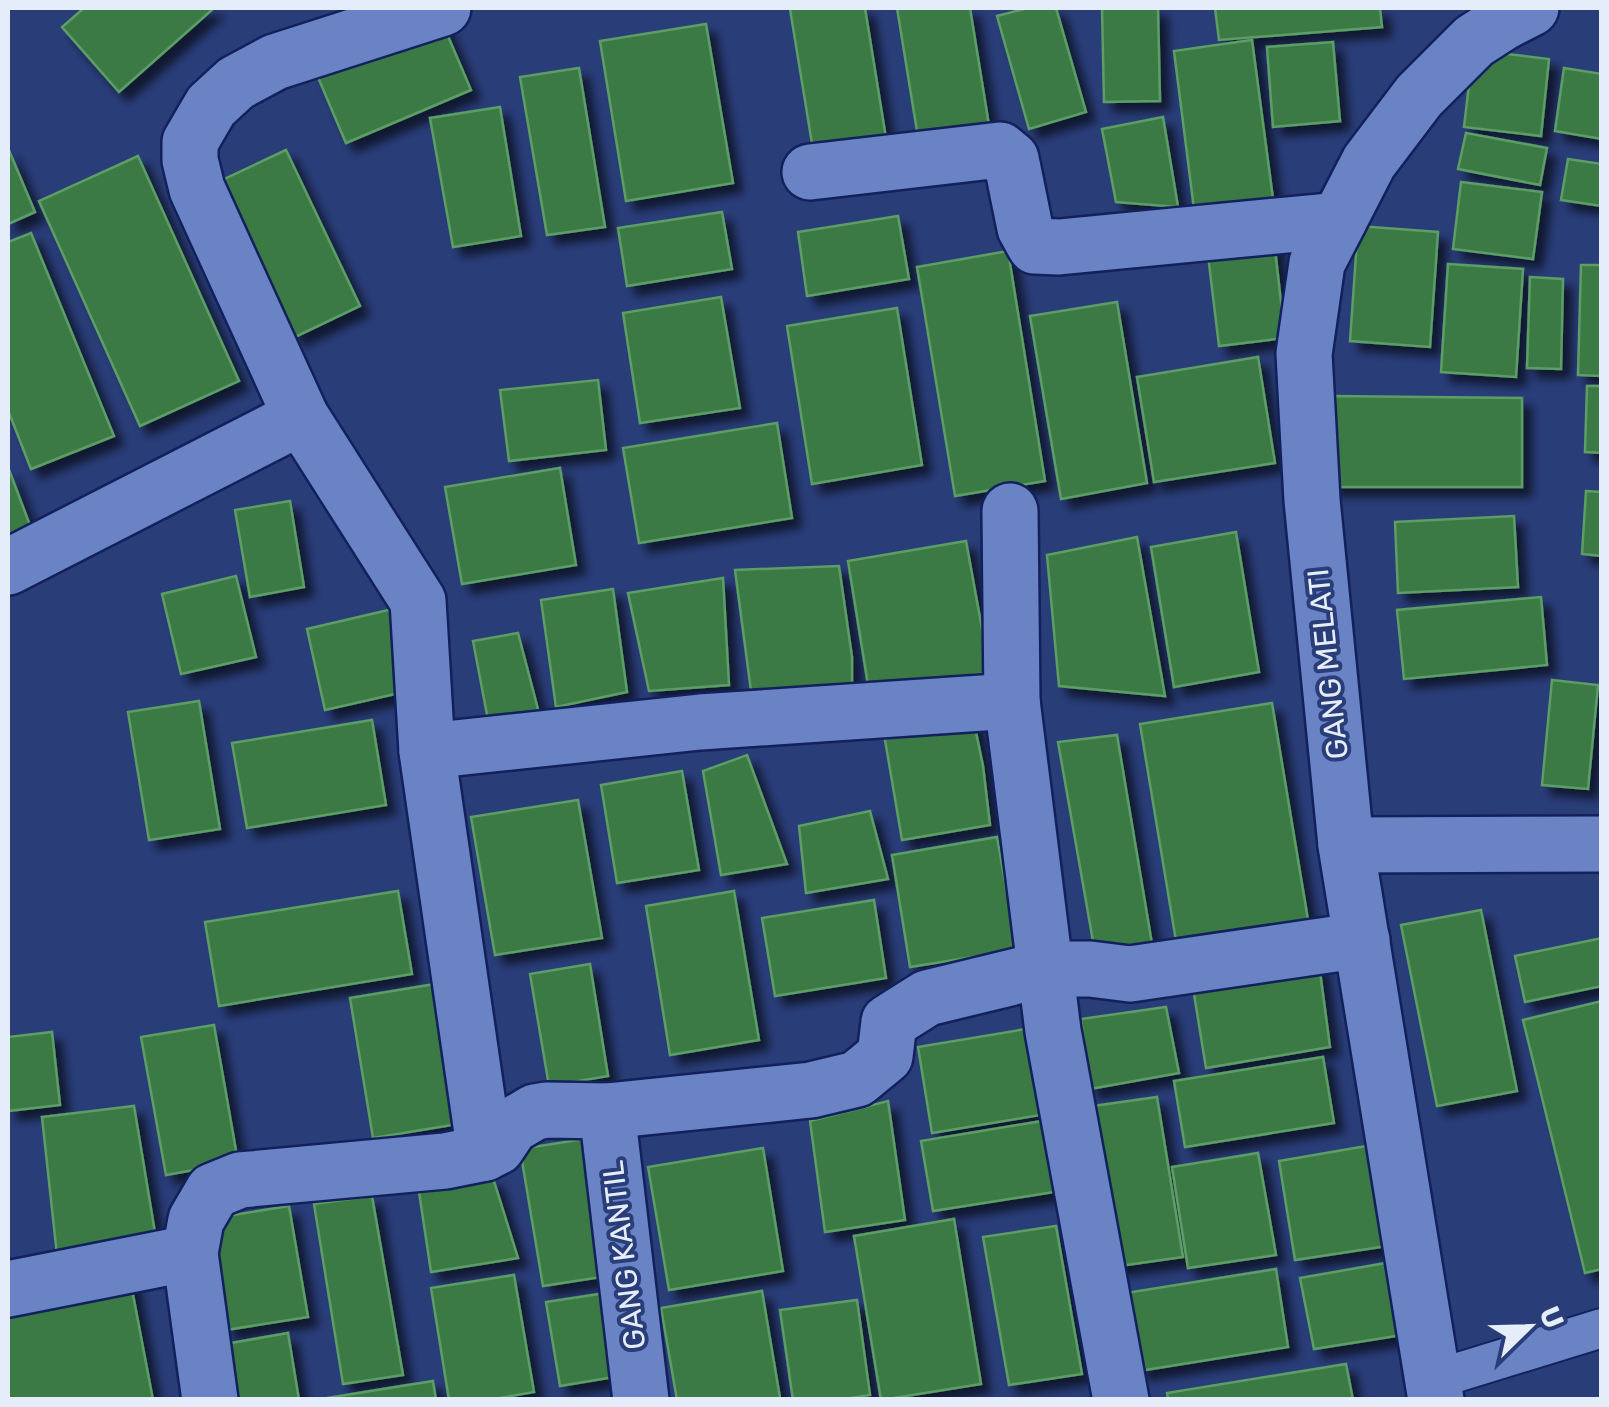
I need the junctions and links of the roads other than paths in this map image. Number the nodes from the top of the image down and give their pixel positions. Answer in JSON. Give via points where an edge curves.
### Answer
{"nodes":[{"id":1,"x":443,"y":8,"type":"edge"},
{"id":2,"x":1531,"y":8,"type":"edge"},
{"id":3,"x":810,"y":172,"type":"dead end"},
{"id":4,"x":1339,"y":220,"type":"junction"},
{"id":5,"x":302,"y":417,"type":"junction"},
{"id":6,"x":1010,"y":511,"type":"dead end"},
{"id":7,"x":8,"y":567,"type":"edge"},
{"id":8,"x":1012,"y":701,"type":"junction"},
{"id":9,"x":427,"y":752,"type":"junction"},
{"id":10,"x":1602,"y":844,"type":"edge"},
{"id":11,"x":1346,"y":845,"type":"junction"},
{"id":12,"x":1362,"y":940,"type":"junction"},
{"id":13,"x":1046,"y":968,"type":"junction"},
{"id":14,"x":607,"y":1111,"type":"junction"},
{"id":15,"x":485,"y":1153,"type":"junction"},
{"id":16,"x":190,"y":1253,"type":"junction"},
{"id":17,"x":8,"y":1289,"type":"edge"},
{"id":18,"x":1602,"y":1328,"type":"edge"},
{"id":19,"x":1434,"y":1390,"type":"edge"},
{"id":20,"x":210,"y":1400,"type":"edge"},
{"id":21,"x":641,"y":1400,"type":"edge"},
{"id":22,"x":1122,"y":1400,"type":"edge"}],
"edges":[{"from":1,"to":5,"type":"street","via":[[275,62],[211,106],[190,142],[196,189]]},
{"from":2,"to":4,"type":"street","name":"GANG MELATI","via":[[1474,41],[1420,96],[1370,162]]},
{"from":3,"to":4,"type":"street","via":[[1000,150],[1010,159],[1025,228],[1036,246]]},
{"from":4,"to":11,"type":"street","name":"GANG MELATI","via":[[1317,263],[1304,354]]},
{"from":5,"to":7,"type":"street"},
{"from":5,"to":9,"type":"street","via":[[418,602]]},
{"from":6,"to":8,"type":"street"},
{"from":8,"to":9,"type":"street","via":[[700,722]]},
{"from":8,"to":13,"type":"street"},
{"from":9,"to":15,"type":"street"},
{"from":10,"to":11,"type":"street"},
{"from":11,"to":12,"type":"street","name":"GANG MELATI"},
{"from":12,"to":13,"type":"street","via":[[1130,974]]},
{"from":12,"to":19,"type":"street","name":"GANG MELATI"},
{"from":13,"to":14,"type":"street","via":[[927,998],[889,1022],[885,1056],[857,1080]]},
{"from":13,"to":22,"type":"street","via":[[1052,1031]]},
{"from":14,"to":15,"type":"street","via":[[535,1112]]},
{"from":14,"to":21,"type":"street","name":"GANG KANTIL"},
{"from":15,"to":16,"type":"street","via":[[240,1180],[213,1191],[196,1220]]},
{"from":16,"to":17,"type":"street"},
{"from":16,"to":20,"type":"street"},
{"from":18,"to":19,"type":"lane"}]}
